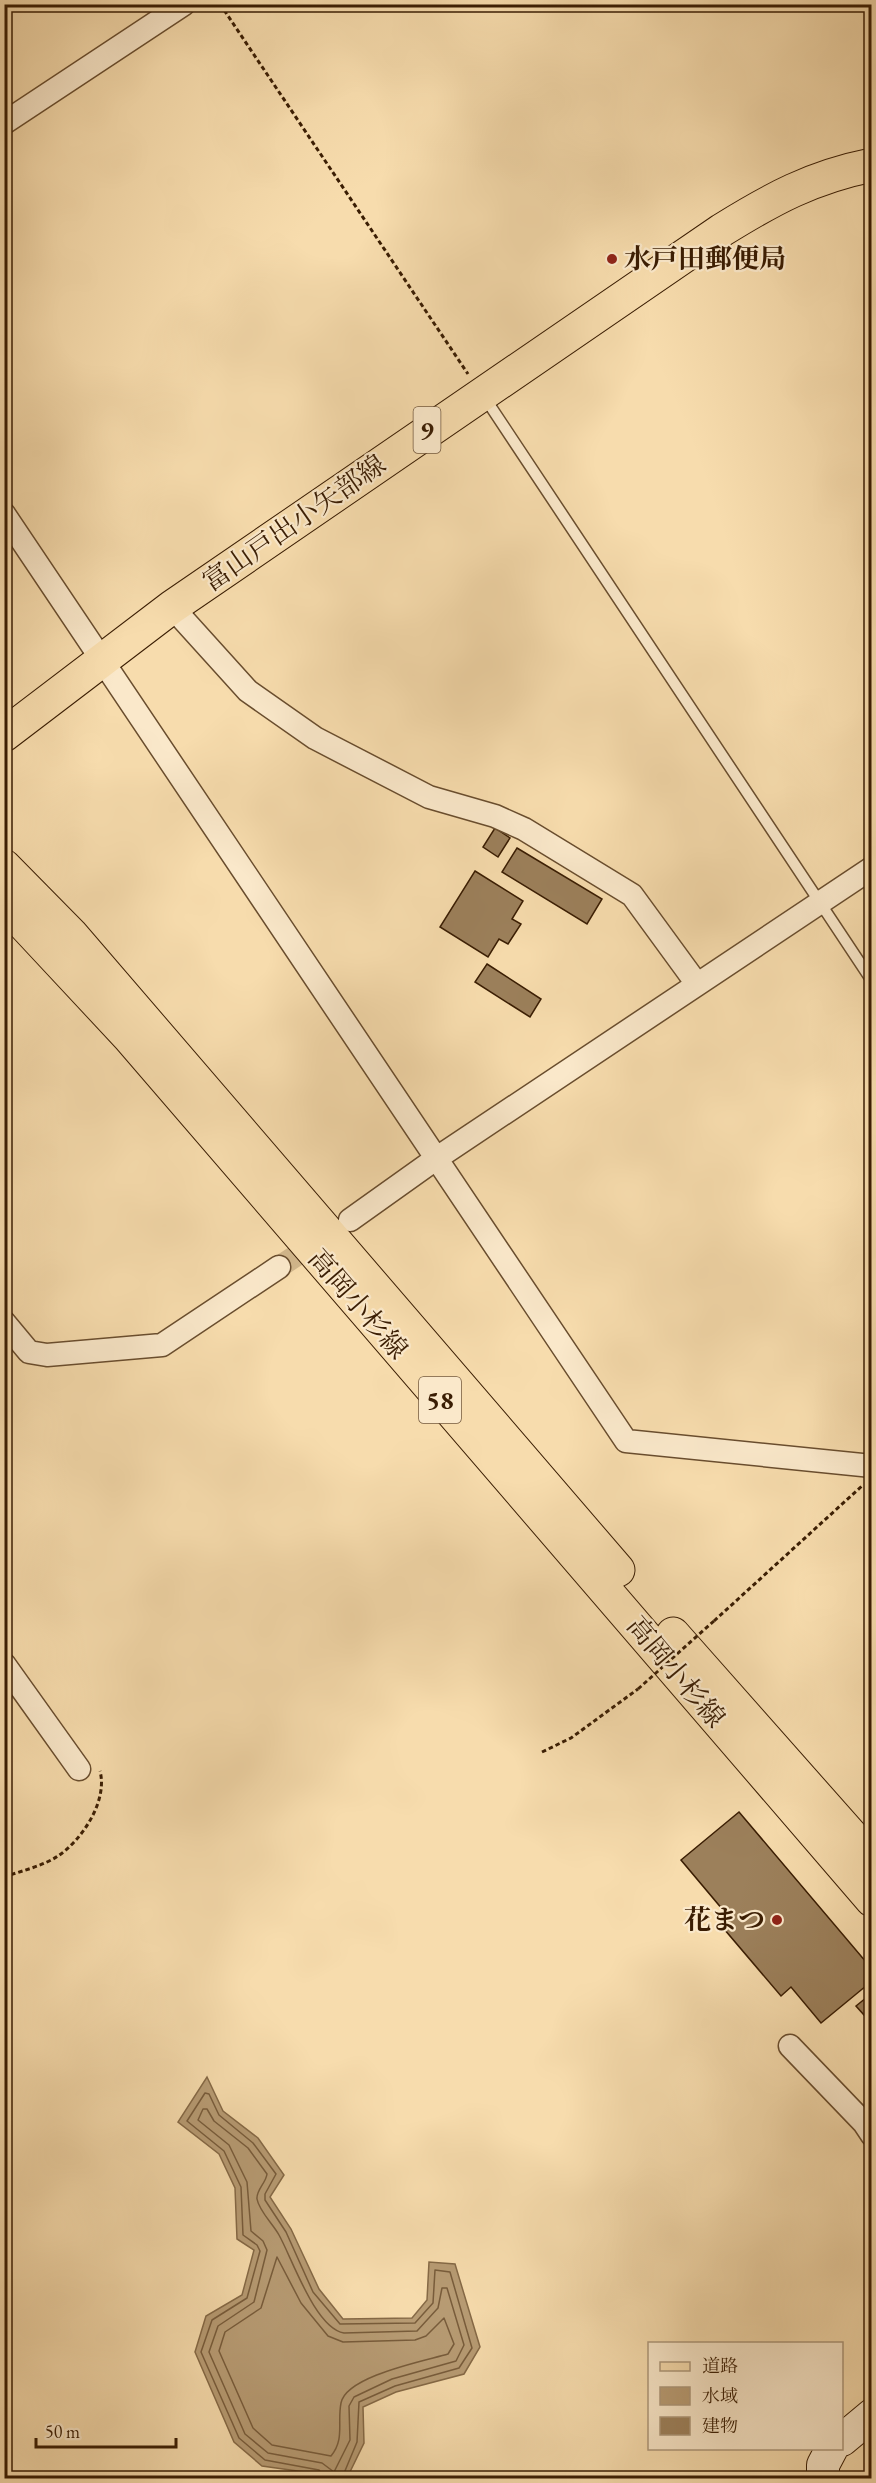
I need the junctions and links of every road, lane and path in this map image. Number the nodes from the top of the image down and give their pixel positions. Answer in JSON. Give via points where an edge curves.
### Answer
{"nodes":[{"id":1,"x":184,"y":4,"type":"edge"},
{"id":2,"x":220,"y":4,"type":"edge"},
{"id":3,"x":4,"y":123,"type":"edge"},
{"id":4,"x":872,"y":165,"type":"edge"},
{"id":5,"x":482,"y":393,"type":"junction"},
{"id":6,"x":4,"y":514,"type":"edge"},
{"id":7,"x":172,"y":607,"type":"junction"},
{"id":8,"x":103,"y":658,"type":"junction"},
{"id":9,"x":4,"y":735,"type":"edge"},
{"id":10,"x":4,"y":866,"type":"edge"},
{"id":11,"x":872,"y":868,"type":"edge"},
{"id":12,"x":4,"y":903,"type":"edge"},
{"id":13,"x":819,"y":903,"type":"junction"},
{"id":14,"x":872,"y":981,"type":"edge"},
{"id":15,"x":697,"y":984,"type":"junction"},
{"id":16,"x":436,"y":1158,"type":"junction"},
{"id":17,"x":350,"y":1220,"type":"dead end"},
{"id":18,"x":279,"y":1268,"type":"tunnel mouth"},
{"id":19,"x":4,"y":1322,"type":"edge"},
{"id":20,"x":872,"y":1466,"type":"edge"},
{"id":21,"x":872,"y":1478,"type":"edge"},
{"id":22,"x":4,"y":1664,"type":"edge"},
{"id":23,"x":542,"y":1752,"type":"dead end"},
{"id":24,"x":79,"y":1769,"type":"dead end"},
{"id":25,"x":872,"y":1859,"type":"edge"},
{"id":26,"x":872,"y":1900,"type":"edge"},
{"id":27,"x":790,"y":2046,"type":"dead end"},
{"id":28,"x":872,"y":2135,"type":"edge"},
{"id":29,"x":872,"y":2415,"type":"edge"},
{"id":30,"x":843,"y":2439,"type":"edge"},
{"id":31,"x":831,"y":2450,"type":"edge"},
{"id":32,"x":823,"y":2478,"type":"edge"}],
"edges":[{"from":1,"to":3,"type":"street"},
{"from":2,"to":5,"type":"path"},
{"from":4,"to":5,"type":"main road","name":"富山戸出小矢部線","number":"9","via":[[838,172],[777,196]]},
{"from":5,"to":7,"type":"main road","name":"富山戸出小矢部線","number":"9"},
{"from":5,"to":13,"type":"lane"},
{"from":6,"to":8,"type":"street"},
{"from":7,"to":8,"type":"main road","name":"富山戸出小矢部線","number":"9"},
{"from":7,"to":15,"type":"street","via":[[248,691],[315,738],[429,797],[495,816],[524,829],[632,895]]},
{"from":8,"to":9,"type":"main road","name":"富山戸出小矢部線","number":"9"},
{"from":8,"to":16,"type":"street"},
{"from":10,"to":25,"type":"main road","name":"高岡小杉線","number":"58","via":[[71,934],[712,1679]]},
{"from":11,"to":13,"type":"street"},
{"from":12,"to":26,"type":"main road","name":"高岡小杉線","number":"58","via":[[129,1037]]},
{"from":13,"to":14,"type":"lane"},
{"from":13,"to":15,"type":"street"},
{"from":15,"to":16,"type":"street"},
{"from":16,"to":17,"type":"street"},
{"from":16,"to":20,"type":"street","via":[[626,1441]]},
{"from":18,"to":19,"type":"street","via":[[162,1345],[47,1355],[30,1352]]},
{"from":21,"to":23,"type":"path","bridge":true,"via":[[638,1689],[571,1738]]},
{"from":22,"to":24,"type":"street"},
{"from":27,"to":28,"type":"street"},
{"from":29,"to":30,"type":"street"},
{"from":31,"to":32,"type":"street","via":[[823,2465]]}]}
